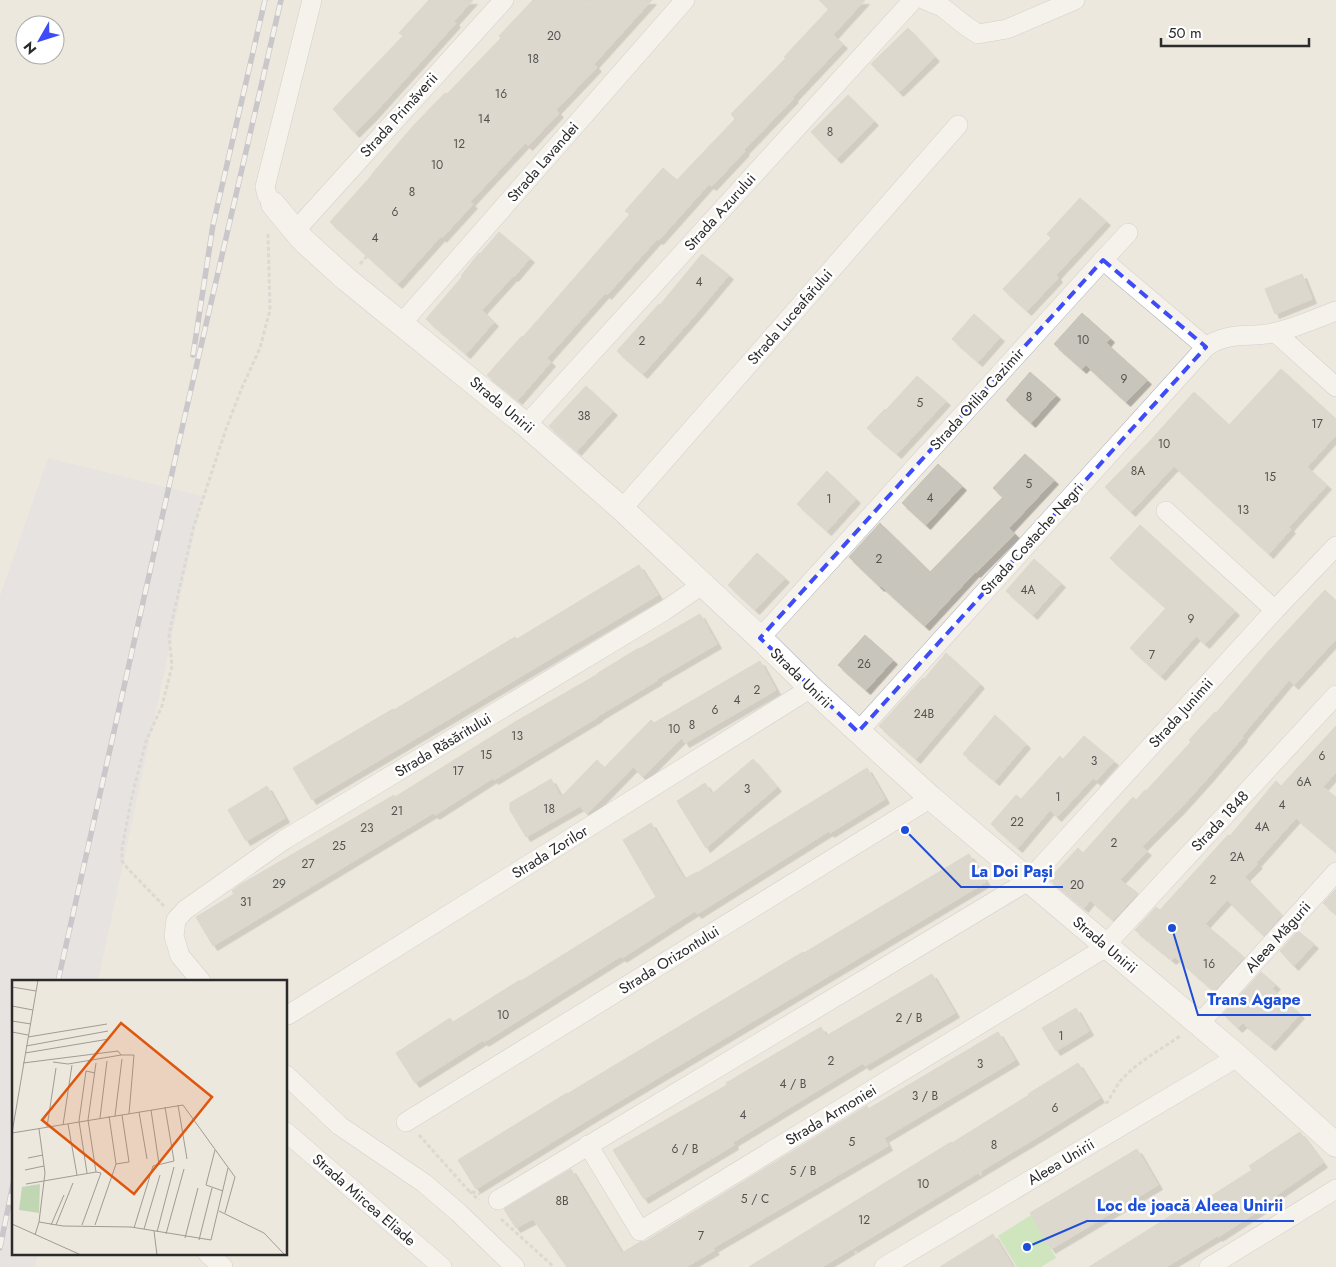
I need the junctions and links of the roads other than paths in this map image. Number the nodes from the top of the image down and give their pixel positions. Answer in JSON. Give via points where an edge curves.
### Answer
{"nodes":[{"id":1,"x":312,"y":0,"type":"edge"},
{"id":2,"x":504,"y":0,"type":"edge"},
{"id":3,"x":685,"y":0,"type":"edge"},
{"id":4,"x":913,"y":0,"type":"edge"},
{"id":5,"x":925,"y":0,"type":"edge"},
{"id":6,"x":1075,"y":0,"type":"edge"},
{"id":7,"x":958,"y":125,"type":"dead end"},
{"id":8,"x":270,"y":199,"type":"joint"},
{"id":9,"x":295,"y":231,"type":"junction"},
{"id":10,"x":1128,"y":233,"type":"dead end"},
{"id":11,"x":1103,"y":260,"type":"junction"},
{"id":12,"x":1336,"y":311,"type":"edge"},
{"id":13,"x":402,"y":323,"type":"junction"},
{"id":14,"x":1276,"y":333,"type":"junction"},
{"id":15,"x":1206,"y":347,"type":"junction"},
{"id":16,"x":1336,"y":386,"type":"edge"},
{"id":17,"x":526,"y":425,"type":"junction"},
{"id":18,"x":622,"y":509,"type":"junction"},
{"id":19,"x":1166,"y":511,"type":"dead end"},
{"id":20,"x":1336,"y":546,"type":"edge"},
{"id":21,"x":702,"y":583,"type":"junction"},
{"id":22,"x":1275,"y":610,"type":"junction"},
{"id":23,"x":760,"y":638,"type":"junction"},
{"id":24,"x":811,"y":688,"type":"junction"},
{"id":25,"x":1336,"y":695,"type":"edge"},
{"id":26,"x":858,"y":732,"type":"junction"},
{"id":27,"x":931,"y":798,"type":"junction"},
{"id":28,"x":1336,"y":872,"type":"edge"},
{"id":29,"x":1028,"y":881,"type":"junction"},
{"id":30,"x":1103,"y":944,"type":"junction"},
{"id":31,"x":200,"y":980,"type":"edge"},
{"id":32,"x":288,"y":1015,"type":"dead end"},
{"id":33,"x":1193,"y":1028,"type":"junction"},
{"id":34,"x":1237,"y":1056,"type":"junction"},
{"id":35,"x":288,"y":1076,"type":"edge"},
{"id":36,"x":406,"y":1122,"type":"road end"},
{"id":37,"x":288,"y":1134,"type":"edge"},
{"id":38,"x":588,"y":1145,"type":"junction"},
{"id":39,"x":1336,"y":1145,"type":"edge"},
{"id":40,"x":1336,"y":1188,"type":"edge"},
{"id":41,"x":492,"y":1206,"type":"road end"},
{"id":42,"x":208,"y":1254,"type":"edge"},
{"id":43,"x":223,"y":1267,"type":"edge"},
{"id":44,"x":442,"y":1267,"type":"edge"},
{"id":45,"x":515,"y":1267,"type":"edge"},
{"id":46,"x":884,"y":1267,"type":"edge"},
{"id":47,"x":1209,"y":1267,"type":"edge"}],
"edges":[{"from":1,"to":8,"type":"street","via":[[265,187]]},
{"from":2,"to":9,"type":"street","name":"Strada Primăverii"},
{"from":3,"to":13,"type":"street","name":"Strada Lavandei"},
{"from":4,"to":17,"type":"street","name":"Strada Azurului"},
{"from":5,"to":6,"type":"street","via":[[942,7],[978,34],[1007,29]]},
{"from":7,"to":18,"type":"street","name":"Strada Luceafǎrului"},
{"from":8,"to":9,"type":"street","name":"Strada Unirii"},
{"from":9,"to":13,"type":"street","name":"Strada Unirii","via":[[346,279]]},
{"from":10,"to":11,"type":"street","name":"Strada Otilia Cazimir"},
{"from":11,"to":15,"type":"street"},
{"from":11,"to":23,"type":"street","name":"Strada Otilia Cazimir"},
{"from":12,"to":14,"type":"street"},
{"from":13,"to":17,"type":"street","name":"Strada Unirii"},
{"from":14,"to":15,"type":"street","via":[[1225,337]]},
{"from":14,"to":16,"type":"street"},
{"from":15,"to":26,"type":"street","name":"Strada Costache Negri"},
{"from":17,"to":18,"type":"street","name":"Strada Unirii"},
{"from":18,"to":21,"type":"street","name":"Strada Unirii"},
{"from":19,"to":22,"type":"street"},
{"from":20,"to":22,"type":"street","name":"Strada Junimii"},
{"from":21,"to":23,"type":"street","name":"Strada Unirii"},
{"from":21,"to":31,"type":"street","name":"Strada Răsăritului","via":[[664,612],[284,840],[181,915],[174,936],[180,956]]},
{"from":22,"to":29,"type":"street","name":"Strada Junimii"},
{"from":23,"to":24,"type":"street","name":"Strada Unirii"},
{"from":24,"to":26,"type":"street","name":"Strada Unirii"},
{"from":24,"to":32,"type":"street","name":"Strada Zorilor"},
{"from":25,"to":30,"type":"street","name":"Strada 1848","via":[[1111,940]]},
{"from":26,"to":27,"type":"street","name":"Strada Unirii"},
{"from":27,"to":29,"type":"street","name":"Strada Unirii"},
{"from":27,"to":36,"type":"street","name":"Strada Orizontului"},
{"from":28,"to":33,"type":"street","name":"Aleea Măgurii"},
{"from":29,"to":30,"type":"street","name":"Strada Unirii"},
{"from":29,"to":38,"type":"street"},
{"from":30,"to":33,"type":"street","name":"Strada Unirii"},
{"from":30,"to":38,"type":"street","name":"Strada Armoniei","via":[[1100,951],[640,1231]]},
{"from":33,"to":34,"type":"street","name":"Strada Unirii"},
{"from":34,"to":39,"type":"street","name":"Strada Unirii"},
{"from":34,"to":46,"type":"street","name":"Aleea Unirii"},
{"from":35,"to":45,"type":"street","via":[[340,1126],[424,1183]]},
{"from":37,"to":44,"type":"street","name":"Strada Mircea Eliade"},
{"from":38,"to":41,"type":"street"},
{"from":40,"to":47,"type":"street"},
{"from":42,"to":43,"type":"street"}]}
